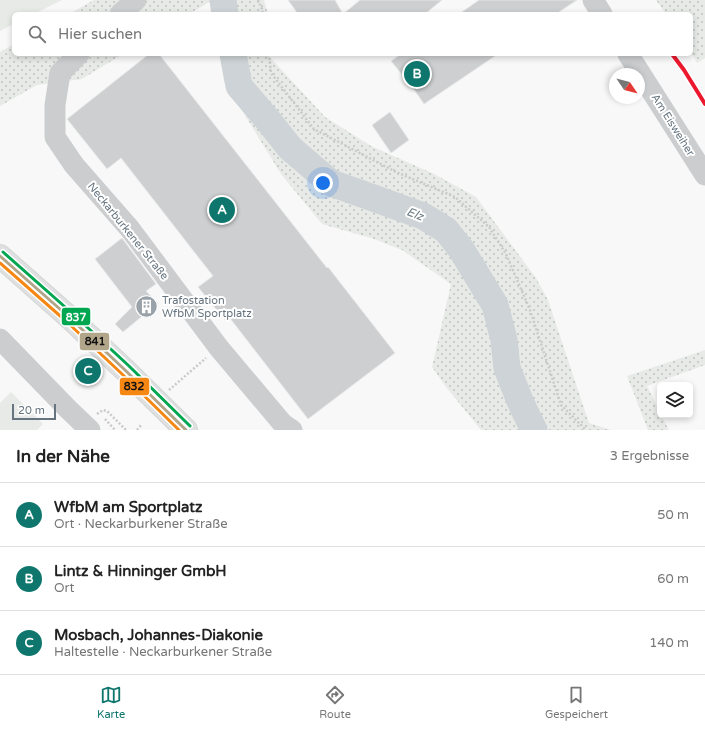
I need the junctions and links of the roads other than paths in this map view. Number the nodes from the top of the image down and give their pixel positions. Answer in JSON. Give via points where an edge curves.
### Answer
{"nodes":[{"id":1,"x":136,"y":0,"type":"edge"},
{"id":2,"x":593,"y":0,"type":"edge"},
{"id":3,"x":122,"y":12,"type":"edge"},
{"id":4,"x":601,"y":12,"type":"edge"},
{"id":5,"x":77,"y":56,"type":"edge"},
{"id":6,"x":629,"y":56,"type":"edge"},
{"id":7,"x":705,"y":175,"type":"edge"},
{"id":8,"x":0,"y":256,"type":"edge"},
{"id":9,"x":0,"y":339,"type":"edge"},
{"id":10,"x":94,"y":421,"type":"edge"},
{"id":11,"x":186,"y":430,"type":"edge"},
{"id":12,"x":292,"y":430,"type":"edge"}],
"edges":[{"from":1,"to":3,"type":"street"},
{"from":2,"to":4,"type":"street"},
{"from":5,"to":12,"type":"street","name":"Neckarburkener Straße","via":[[60,73],[55,105],[55,137],[74,165],[130,229],[219,348],[283,424]]},
{"from":6,"to":7,"type":"street","name":"Am Eisweiher"},
{"from":8,"to":11,"type":"main road","via":[[125,370]]},
{"from":9,"to":10,"type":"street","via":[[68,409]]}]}
